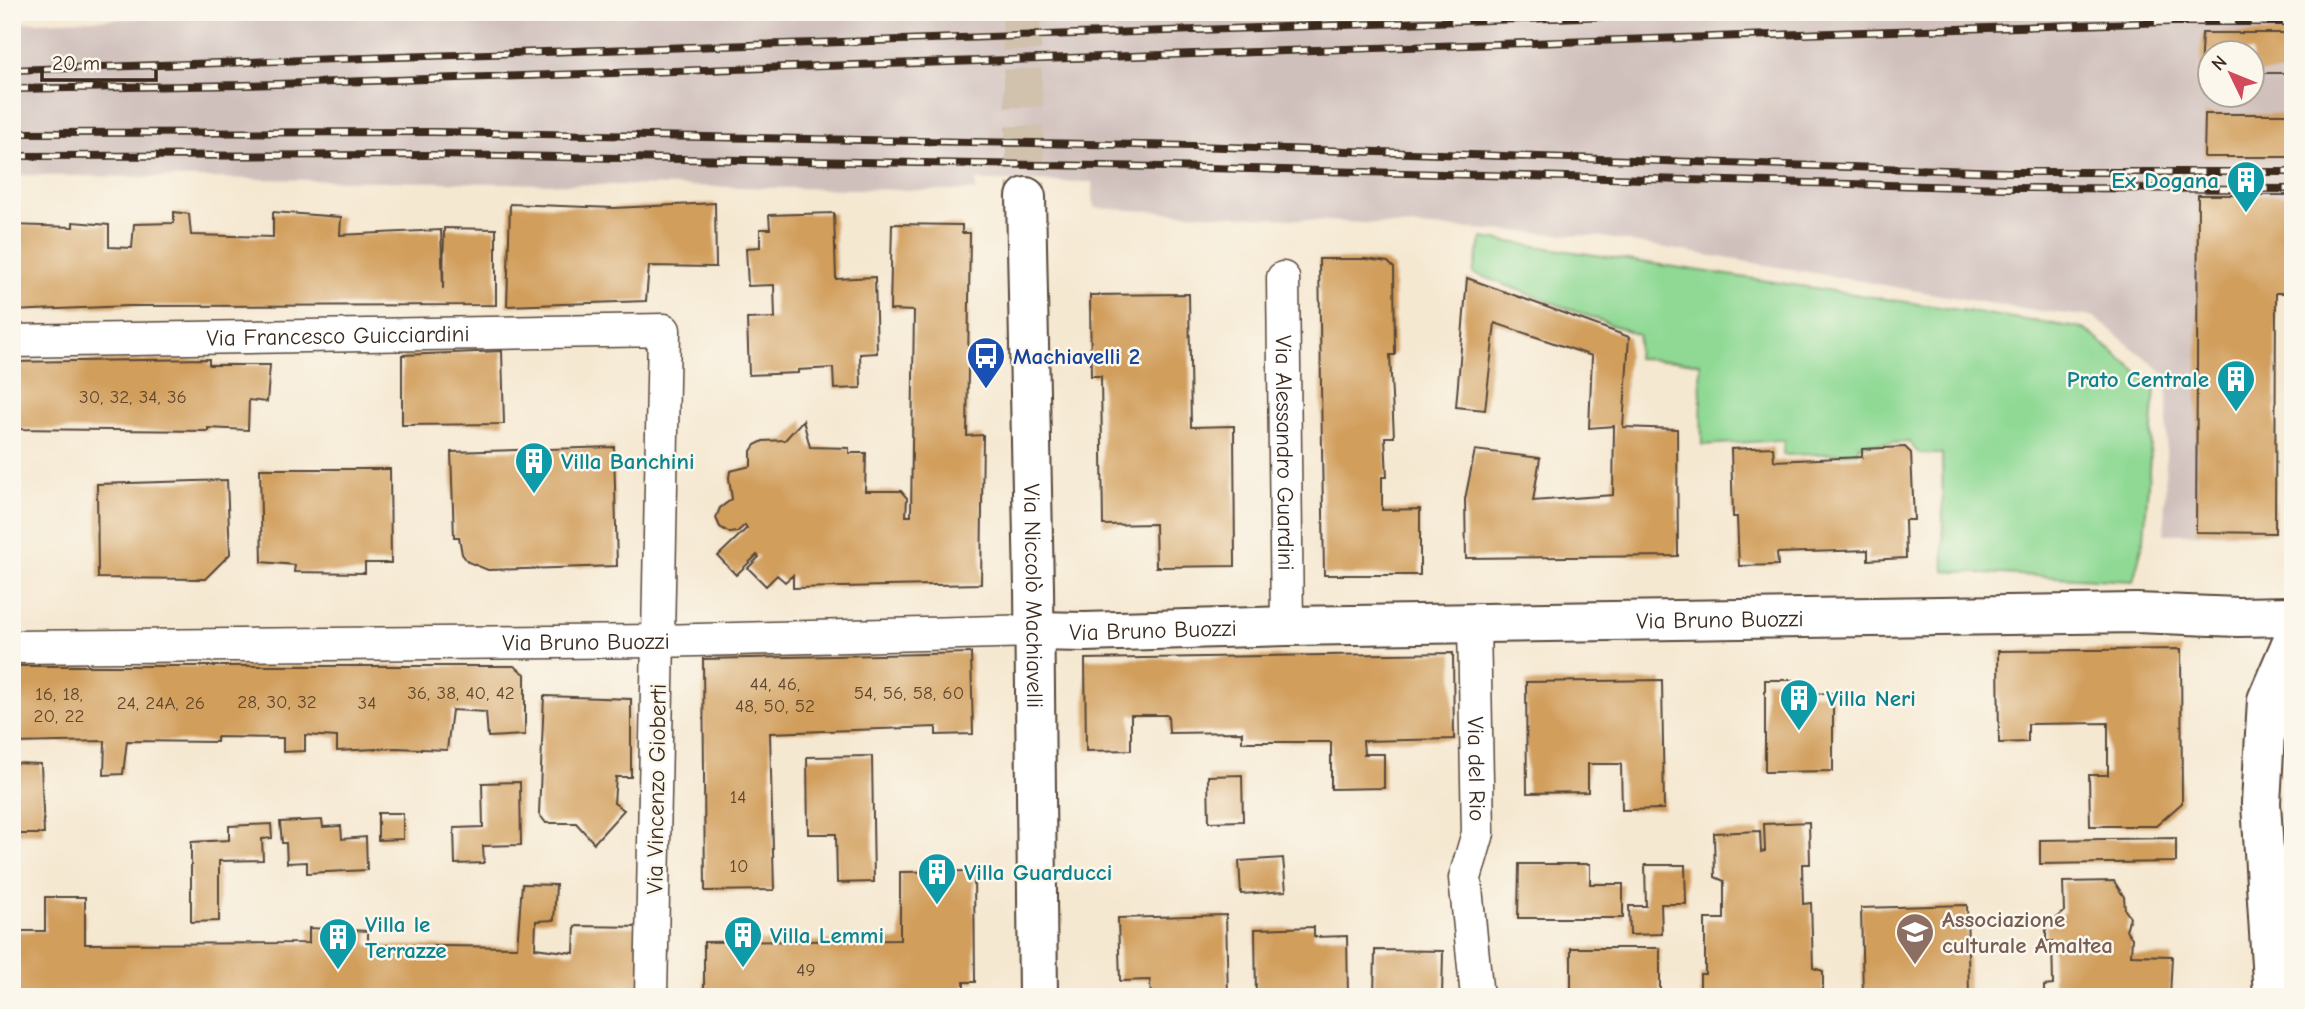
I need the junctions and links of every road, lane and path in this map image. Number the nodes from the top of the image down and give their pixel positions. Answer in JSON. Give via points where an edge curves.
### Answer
{"nodes":[{"id":1,"x":1026,"y":197,"type":"tunnel mouth"},
{"id":2,"x":1283,"y":278,"type":"dead end"},
{"id":3,"x":664,"y":330,"type":"joint"},
{"id":4,"x":12,"y":341,"type":"edge"},
{"id":5,"x":2293,"y":616,"type":"edge"},
{"id":6,"x":1474,"y":624,"type":"junction"},
{"id":7,"x":1287,"y":626,"type":"junction"},
{"id":8,"x":1034,"y":631,"type":"junction"},
{"id":9,"x":2293,"y":639,"type":"edge"},
{"id":10,"x":659,"y":641,"type":"junction"},
{"id":11,"x":12,"y":647,"type":"edge"},
{"id":12,"x":651,"y":997,"type":"edge"},
{"id":13,"x":1038,"y":997,"type":"edge"},
{"id":14,"x":1477,"y":997,"type":"edge"},
{"id":15,"x":2273,"y":997,"type":"edge"}],
"edges":[{"from":1,"to":8,"type":"street","name":"Via Niccolò Machiavelli"},
{"from":2,"to":7,"type":"street","name":"Via Alessandro Guardini"},
{"from":3,"to":4,"type":"street","name":"Via Francesco Guicciardini"},
{"from":3,"to":10,"type":"street","name":"Via Vincenzo Gioberti"},
{"from":5,"to":6,"type":"street","name":"Via Bruno Buozzi","via":[[2136,612]]},
{"from":6,"to":7,"type":"street","name":"Via Bruno Buozzi"},
{"from":6,"to":14,"type":"street","name":"Via del Rio","via":[[1478,833],[1465,878]]},
{"from":7,"to":8,"type":"street","name":"Via Bruno Buozzi"},
{"from":8,"to":10,"type":"street","name":"Via Bruno Buozzi"},
{"from":8,"to":13,"type":"street","name":"Via Niccolò Machiavelli"},
{"from":9,"to":15,"type":"street","via":[[2267,700],[2266,713],[2261,803]]},
{"from":10,"to":11,"type":"street","name":"Via Bruno Buozzi"},
{"from":10,"to":12,"type":"street","name":"Via Vincenzo Gioberti"}]}
